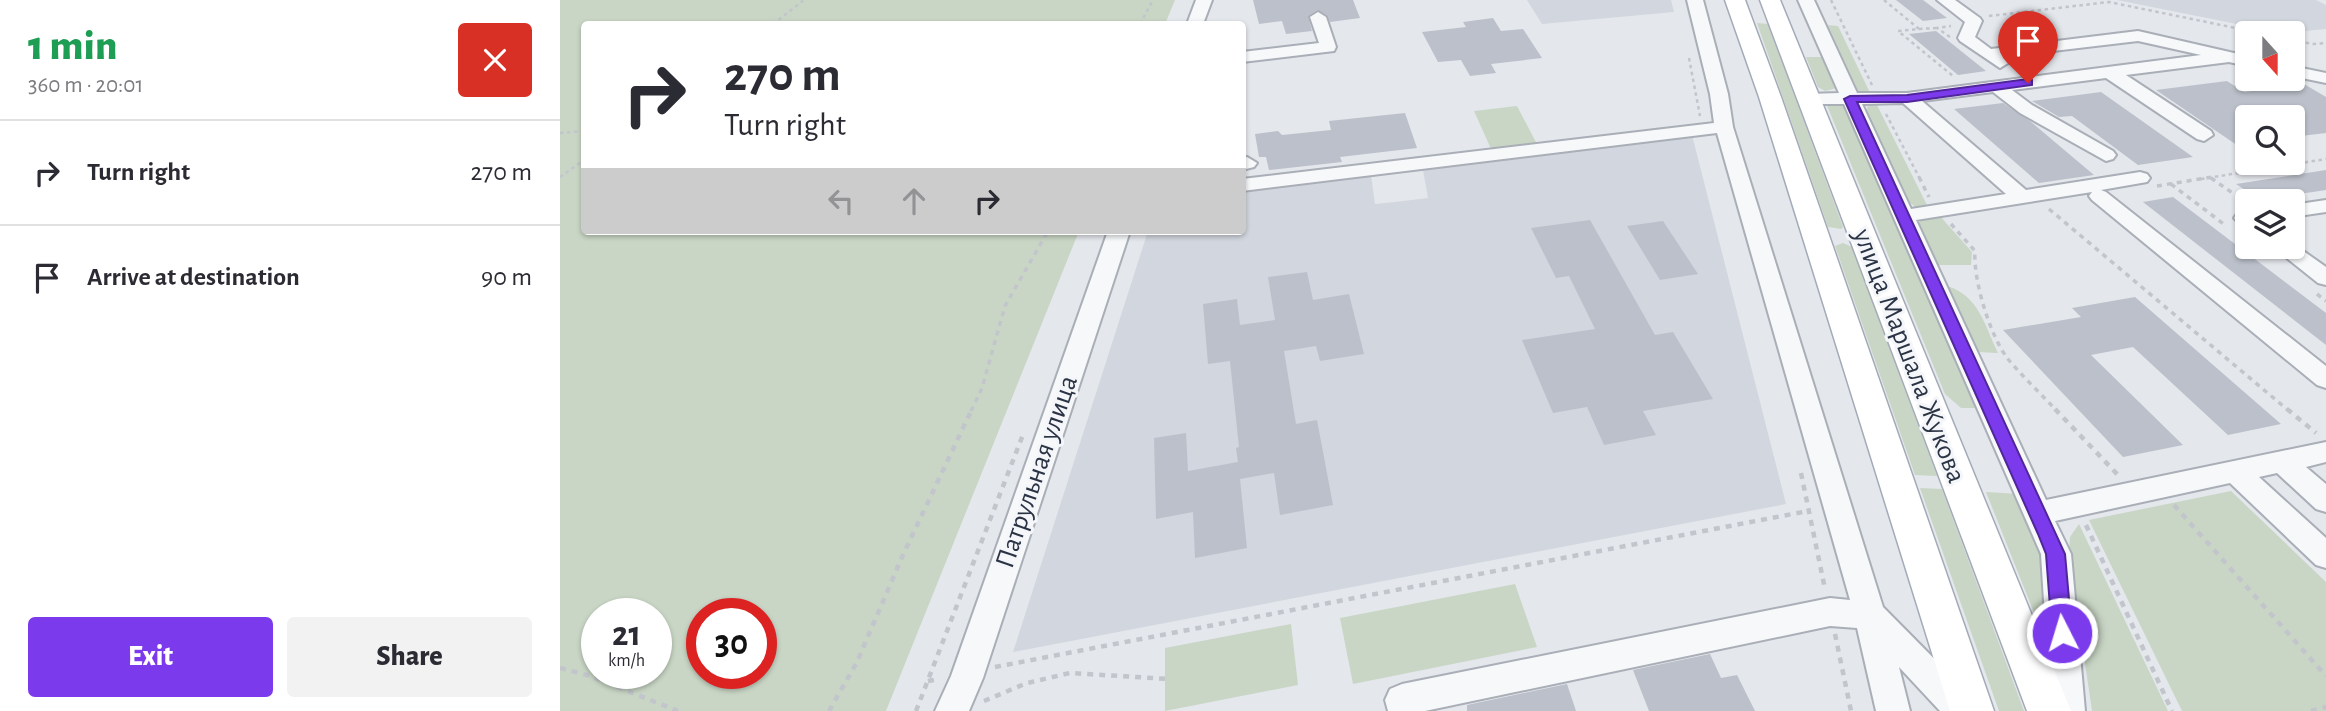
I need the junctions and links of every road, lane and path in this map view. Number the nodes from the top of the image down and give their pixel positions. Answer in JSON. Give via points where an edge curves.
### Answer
{"nodes":[{"id":1,"x":804,"y":0,"type":"edge"},
{"id":2,"x":1153,"y":0,"type":"edge"},
{"id":3,"x":1204,"y":0,"type":"edge"},
{"id":4,"x":1695,"y":0,"type":"edge"},
{"id":5,"x":1735,"y":0,"type":"edge"},
{"id":6,"x":1770,"y":0,"type":"edge"},
{"id":7,"x":1806,"y":0,"type":"edge"},
{"id":8,"x":1832,"y":0,"type":"edge"},
{"id":9,"x":1884,"y":0,"type":"edge"},
{"id":10,"x":1945,"y":0,"type":"edge"},
{"id":11,"x":1318,"y":17,"type":"dead end"},
{"id":12,"x":1971,"y":18,"type":"junction"},
{"id":13,"x":777,"y":21,"type":"edge"},
{"id":14,"x":1142,"y":21,"type":"edge"},
{"id":15,"x":1196,"y":21,"type":"edge"},
{"id":16,"x":1937,"y":28,"type":"junction"},
{"id":17,"x":2234,"y":28,"type":"joint"},
{"id":18,"x":1919,"y":29,"type":"junction"},
{"id":19,"x":2232,"y":33,"type":"dead end"},
{"id":20,"x":2305,"y":42,"type":"edge"},
{"id":21,"x":2326,"y":43,"type":"edge"},
{"id":22,"x":1959,"y":44,"type":"dead end"},
{"id":23,"x":1687,"y":49,"type":"dead end"},
{"id":24,"x":1989,"y":54,"type":"junction"},
{"id":25,"x":1246,"y":57,"type":"edge"},
{"id":26,"x":2229,"y":57,"type":"junction"},
{"id":27,"x":2235,"y":58,"type":"edge"},
{"id":28,"x":2109,"y":72,"type":"junction"},
{"id":29,"x":2305,"y":74,"type":"edge"},
{"id":30,"x":1955,"y":78,"type":"dead end"},
{"id":31,"x":2326,"y":78,"type":"edge"},
{"id":32,"x":2028,"y":83,"type":"junction"},
{"id":33,"x":1997,"y":87,"type":"junction"},
{"id":34,"x":1907,"y":98,"type":"junction"},
{"id":35,"x":1808,"y":99,"type":"junction"},
{"id":36,"x":1850,"y":99,"type":"junction"},
{"id":37,"x":1879,"y":99,"type":"junction"},
{"id":38,"x":1714,"y":128,"type":"junction"},
{"id":39,"x":581,"y":131,"type":"edge"},
{"id":40,"x":560,"y":133,"type":"edge"},
{"id":41,"x":2204,"y":135,"type":"dead end"},
{"id":42,"x":2106,"y":155,"type":"dead end"},
{"id":43,"x":581,"y":162,"type":"edge"},
{"id":44,"x":560,"y":177,"type":"edge"},
{"id":45,"x":2140,"y":178,"type":"dead end"},
{"id":46,"x":2211,"y":178,"type":"dead end"},
{"id":47,"x":2171,"y":184,"type":"dead end"},
{"id":48,"x":1246,"y":185,"type":"edge"},
{"id":49,"x":2235,"y":195,"type":"edge"},
{"id":50,"x":2099,"y":196,"type":"dead end"},
{"id":51,"x":2022,"y":197,"type":"junction"},
{"id":52,"x":2044,"y":205,"type":"dead end"},
{"id":53,"x":2326,"y":206,"type":"edge"},
{"id":54,"x":2305,"y":209,"type":"edge"},
{"id":55,"x":1905,"y":216,"type":"junction"},
{"id":56,"x":2219,"y":220,"type":"dead end"},
{"id":57,"x":1046,"y":235,"type":"edge"},
{"id":58,"x":1118,"y":235,"type":"edge"},
{"id":59,"x":1815,"y":235,"type":"junction"},
{"id":60,"x":1863,"y":237,"type":"junction"},
{"id":61,"x":2300,"y":259,"type":"edge"},
{"id":62,"x":2326,"y":278,"type":"edge"},
{"id":63,"x":1987,"y":316,"type":"dead end"},
{"id":64,"x":2326,"y":379,"type":"edge"},
{"id":65,"x":1027,"y":424,"type":"dead end"},
{"id":66,"x":2326,"y":442,"type":"edge"},
{"id":67,"x":2326,"y":452,"type":"edge"},
{"id":68,"x":1798,"y":461,"type":"dead end"},
{"id":69,"x":2282,"y":461,"type":"junction"},
{"id":70,"x":2235,"y":471,"type":"junction"},
{"id":71,"x":2135,"y":492,"type":"junction"},
{"id":72,"x":2326,"y":501,"type":"edge"},
{"id":73,"x":2172,"y":503,"type":"dead end"},
{"id":74,"x":1808,"y":511,"type":"junction"},
{"id":75,"x":2039,"y":513,"type":"junction"},
{"id":76,"x":2084,"y":520,"type":"dead end"},
{"id":77,"x":2326,"y":556,"type":"edge"},
{"id":78,"x":1830,"y":612,"type":"junction"},
{"id":79,"x":1870,"y":615,"type":"junction"},
{"id":80,"x":560,"y":668,"type":"edge"},
{"id":81,"x":968,"y":673,"type":"junction"},
{"id":82,"x":2326,"y":676,"type":"edge"},
{"id":83,"x":1169,"y":679,"type":"dead end"},
{"id":84,"x":928,"y":681,"type":"junction"},
{"id":85,"x":982,"y":702,"type":"dead end"},
{"id":86,"x":2326,"y":707,"type":"edge"},
{"id":87,"x":678,"y":711,"type":"edge"},
{"id":88,"x":829,"y":711,"type":"edge"},
{"id":89,"x":916,"y":711,"type":"edge"},
{"id":90,"x":952,"y":711,"type":"edge"},
{"id":91,"x":1405,"y":711,"type":"edge"},
{"id":92,"x":1851,"y":711,"type":"edge"},
{"id":93,"x":1893,"y":711,"type":"edge"},
{"id":94,"x":1963,"y":711,"type":"edge"},
{"id":95,"x":1972,"y":711,"type":"edge"},
{"id":96,"x":2049,"y":711,"type":"edge"},
{"id":97,"x":2068,"y":711,"type":"edge"},
{"id":98,"x":2172,"y":711,"type":"edge"},
{"id":99,"x":2311,"y":711,"type":"edge"}],
"edges":[{"from":1,"to":13,"type":"path"},
{"from":2,"to":14,"type":"path"},
{"from":3,"to":15,"type":"street"},
{"from":4,"to":38,"type":"street","via":[[1720,94]]},
{"from":5,"to":59,"type":"main road","name":"улица Маршала Жукова"},
{"from":6,"to":35,"type":"main road","name":"улица Маршала Жукова"},
{"from":7,"to":36,"type":"street"},
{"from":8,"to":37,"type":"path"},
{"from":9,"to":18,"type":"path"},
{"from":10,"to":12,"type":"street"},
{"from":11,"to":25,"type":"street","via":[[1328,47]]},
{"from":12,"to":16,"type":"path","via":[[1959,20],[1966,25]]},
{"from":12,"to":17,"type":"path","via":[[2109,2]]},
{"from":12,"to":24,"type":"street","via":[[1974,21],[1966,38]]},
{"from":16,"to":18,"type":"path"},
{"from":16,"to":22,"type":"path"},
{"from":17,"to":19,"type":"path"},
{"from":18,"to":30,"type":"path","via":[[1898,31]]},
{"from":20,"to":21,"type":"path"},
{"from":23,"to":38,"type":"path"},
{"from":24,"to":26,"type":"street","via":[[2138,36]]},
{"from":24,"to":32,"type":"street"},
{"from":26,"to":27,"type":"street"},
{"from":26,"to":28,"type":"street"},
{"from":28,"to":32,"type":"street"},
{"from":28,"to":41,"type":"street"},
{"from":29,"to":31,"type":"street"},
{"from":32,"to":33,"type":"street"},
{"from":33,"to":34,"type":"street"},
{"from":33,"to":42,"type":"street"},
{"from":34,"to":37,"type":"street"},
{"from":34,"to":51,"type":"street"},
{"from":35,"to":36,"type":"street"},
{"from":35,"to":60,"type":"main road","name":"улица Маршала Жукова"},
{"from":36,"to":37,"type":"street"},
{"from":36,"to":55,"type":"street"},
{"from":38,"to":48,"type":"street"},
{"from":38,"to":79,"type":"street"},
{"from":39,"to":40,"type":"path"},
{"from":43,"to":44,"type":"path"},
{"from":45,"to":51,"type":"street"},
{"from":46,"to":49,"type":"path"},
{"from":47,"to":56,"type":"path"},
{"from":50,"to":64,"type":"street"},
{"from":51,"to":55,"type":"street"},
{"from":52,"to":66,"type":"path"},
{"from":53,"to":54,"type":"street"},
{"from":55,"to":75,"type":"street"},
{"from":57,"to":88,"type":"path","via":[[1005,306],[982,388],[857,662]]},
{"from":58,"to":81,"type":"street","name":"Патрульная улица"},
{"from":59,"to":60,"type":"main road"},
{"from":59,"to":95,"type":"main road","name":"улица Маршала Жукова"},
{"from":60,"to":96,"type":"main road","name":"улица Маршала Жукова"},
{"from":61,"to":62,"type":"street"},
{"from":63,"to":71,"type":"path","via":[[2006,357]]},
{"from":65,"to":84,"type":"path"},
{"from":67,"to":69,"type":"street"},
{"from":68,"to":74,"type":"path"},
{"from":69,"to":70,"type":"street"},
{"from":69,"to":72,"type":"street"},
{"from":70,"to":71,"type":"street"},
{"from":70,"to":77,"type":"street"},
{"from":71,"to":75,"type":"street"},
{"from":73,"to":82,"type":"path"},
{"from":74,"to":78,"type":"path"},
{"from":74,"to":81,"type":"path"},
{"from":75,"to":97,"type":"street","via":[[2056,554]]},
{"from":76,"to":98,"type":"path"},
{"from":78,"to":79,"type":"street"},
{"from":78,"to":91,"type":"street","via":[[1402,700]]},
{"from":78,"to":92,"type":"path"},
{"from":79,"to":93,"type":"street"},
{"from":79,"to":94,"type":"street"},
{"from":80,"to":87,"type":"path"},
{"from":81,"to":84,"type":"path"},
{"from":81,"to":90,"type":"street","name":"Патрульная улица"},
{"from":83,"to":85,"type":"path","via":[[1070,673],[1027,683]]},
{"from":84,"to":89,"type":"path"},
{"from":86,"to":99,"type":"path"}]}
